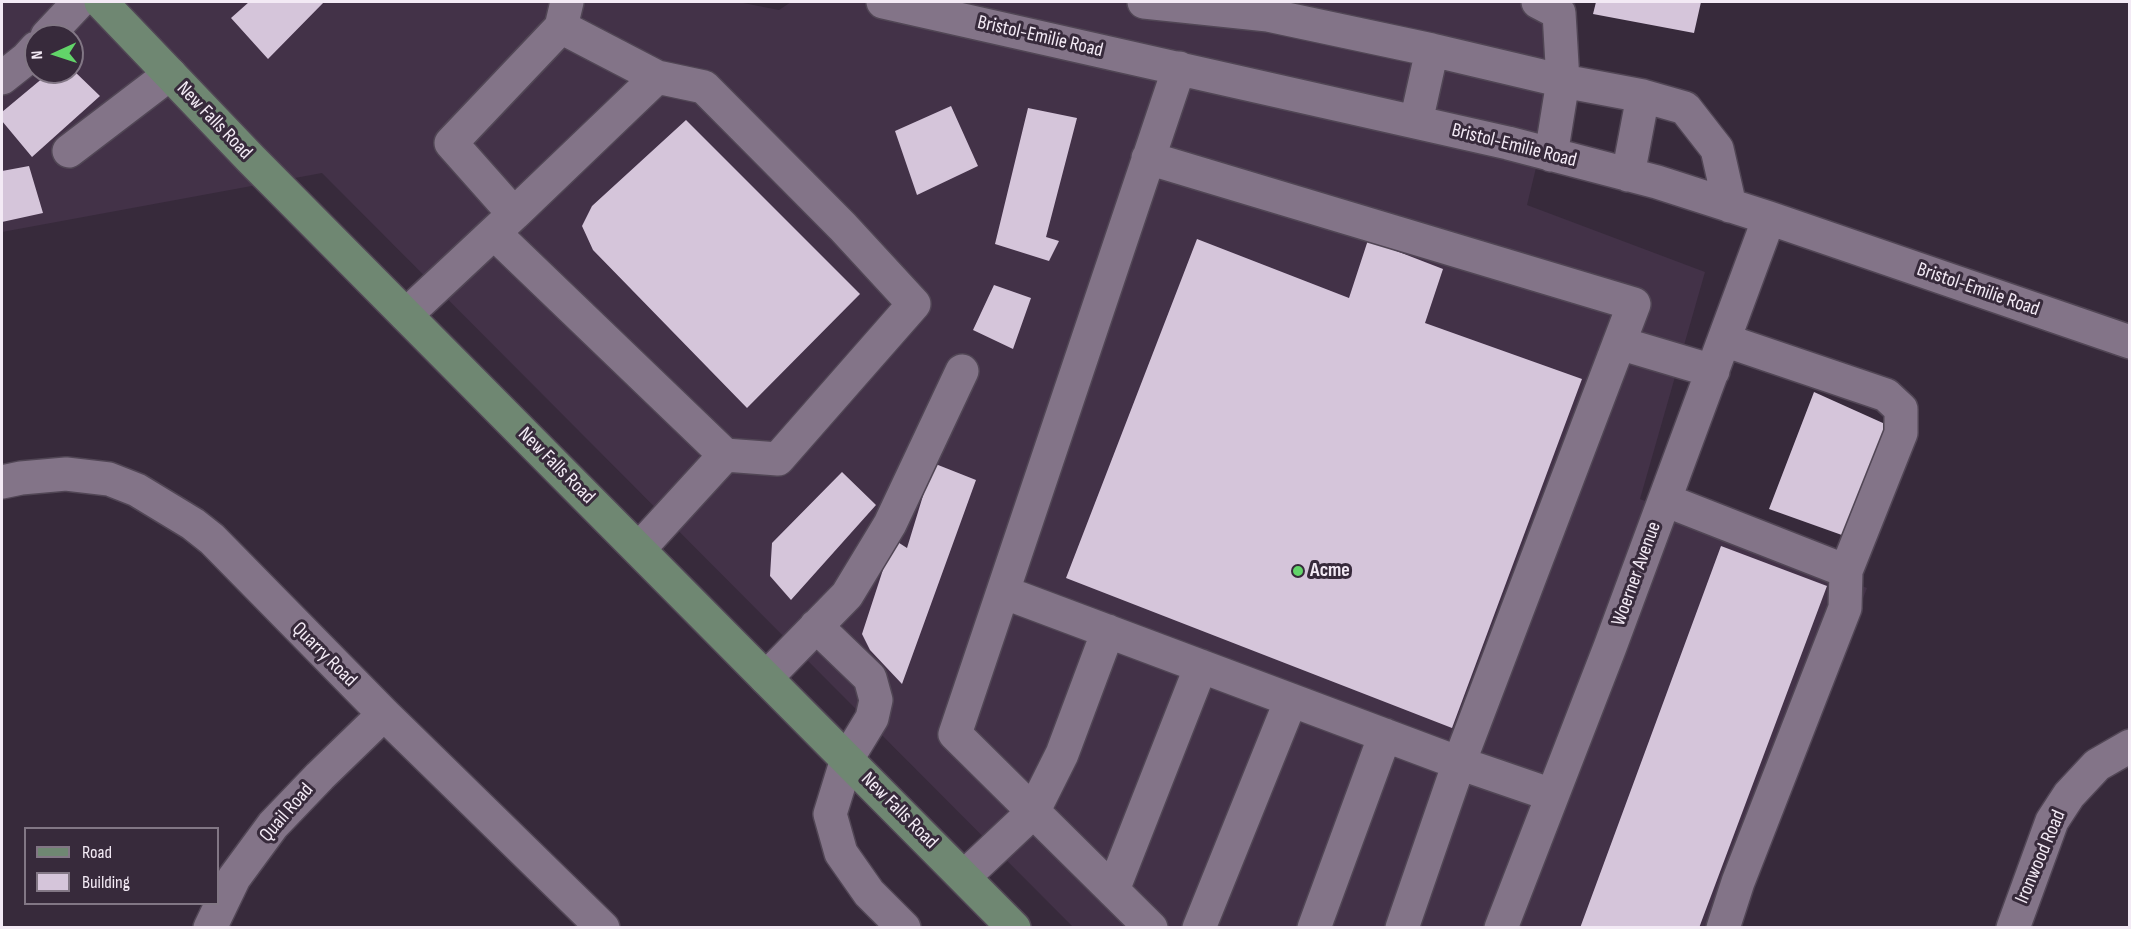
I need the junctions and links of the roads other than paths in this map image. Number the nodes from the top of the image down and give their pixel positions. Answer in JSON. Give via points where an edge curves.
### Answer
{"nodes":[{"id":1,"x":79,"y":2,"type":"edge"},
{"id":2,"x":101,"y":2,"type":"edge"},
{"id":3,"x":883,"y":2,"type":"edge"},
{"id":4,"x":1144,"y":2,"type":"edge"},
{"id":5,"x":1553,"y":5,"type":"edge"},
{"id":6,"x":564,"y":14,"type":"edge"},
{"id":7,"x":58,"y":24,"type":"edge"},
{"id":8,"x":1432,"y":50,"type":"junction"},
{"id":9,"x":24,"y":61,"type":"edge"},
{"id":10,"x":1179,"y":68,"type":"junction"},
{"id":11,"x":170,"y":74,"type":"junction"},
{"id":12,"x":657,"y":77,"type":"junction"},
{"id":13,"x":2,"y":78,"type":"edge"},
{"id":14,"x":1563,"y":81,"type":"junction"},
{"id":15,"x":1643,"y":96,"type":"junction"},
{"id":16,"x":1416,"y":122,"type":"junction"},
{"id":17,"x":69,"y":151,"type":"dead end"},
{"id":18,"x":1551,"y":155,"type":"junction"},
{"id":19,"x":1148,"y":158,"type":"junction"},
{"id":20,"x":1628,"y":175,"type":"junction"},
{"id":21,"x":1730,"y":206,"type":"junction"},
{"id":22,"x":1769,"y":218,"type":"junction"},
{"id":23,"x":504,"y":224,"type":"junction"},
{"id":24,"x":406,"y":315,"type":"junction"},
{"id":25,"x":1724,"y":340,"type":"junction"},
{"id":26,"x":2130,"y":342,"type":"edge"},
{"id":27,"x":1619,"y":343,"type":"junction"},
{"id":28,"x":962,"y":371,"type":"dead end"},
{"id":29,"x":1713,"y":371,"type":"junction"},
{"id":30,"x":724,"y":455,"type":"junction"},
{"id":31,"x":2,"y":482,"type":"edge"},
{"id":32,"x":1665,"y":500,"type":"junction"},
{"id":33,"x":639,"y":549,"type":"junction"},
{"id":34,"x":1846,"y":572,"type":"junction"},
{"id":35,"x":1003,"y":592,"type":"junction"},
{"id":36,"x":816,"y":626,"type":"junction"},
{"id":37,"x":1108,"y":631,"type":"junction"},
{"id":38,"x":1201,"y":666,"type":"junction"},
{"id":39,"x":766,"y":678,"type":"junction"},
{"id":40,"x":1291,"y":700,"type":"junction"},
{"id":41,"x":384,"y":714,"type":"junction"},
{"id":42,"x":1385,"y":735,"type":"junction"},
{"id":43,"x":2130,"y":746,"type":"edge"},
{"id":44,"x":847,"y":759,"type":"junction"},
{"id":45,"x":1459,"y":763,"type":"junction"},
{"id":46,"x":1552,"y":795,"type":"junction"},
{"id":47,"x":1033,"y":812,"type":"junction"},
{"id":48,"x":964,"y":877,"type":"junction"},
{"id":49,"x":1113,"y":890,"type":"junction"},
{"id":50,"x":210,"y":927,"type":"edge"},
{"id":51,"x":603,"y":927,"type":"edge"},
{"id":52,"x":904,"y":927,"type":"edge"},
{"id":53,"x":1014,"y":927,"type":"edge"},
{"id":54,"x":1150,"y":927,"type":"edge"},
{"id":55,"x":1199,"y":927,"type":"edge"},
{"id":56,"x":1314,"y":927,"type":"edge"},
{"id":57,"x":1402,"y":927,"type":"edge"},
{"id":58,"x":1501,"y":927,"type":"edge"},
{"id":59,"x":1723,"y":927,"type":"edge"},
{"id":60,"x":2013,"y":927,"type":"edge"}],
"edges":[{"from":1,"to":7,"type":"street"},
{"from":2,"to":11,"type":"main road","name":"New Falls Road"},
{"from":3,"to":10,"type":"street","name":"Bristol-Emilie Road"},
{"from":4,"to":8,"type":"street","via":[[1268,15]]},
{"from":5,"to":14,"type":"street"},
{"from":6,"to":12,"type":"street"},
{"from":6,"to":23,"type":"street","via":[[451,143]]},
{"from":8,"to":14,"type":"street"},
{"from":8,"to":16,"type":"street"},
{"from":9,"to":13,"type":"street"},
{"from":10,"to":16,"type":"street","name":"Bristol-Emilie Road"},
{"from":10,"to":19,"type":"street"},
{"from":11,"to":17,"type":"street"},
{"from":11,"to":24,"type":"main road","name":"New Falls Road"},
{"from":12,"to":23,"type":"street"},
{"from":12,"to":30,"type":"street","via":[[704,87],[914,304],[778,459]]},
{"from":14,"to":15,"type":"street"},
{"from":14,"to":18,"type":"street"},
{"from":15,"to":20,"type":"street"},
{"from":15,"to":21,"type":"street","via":[[1685,108],[1692,116],[1717,149]]},
{"from":16,"to":18,"type":"street","name":"Bristol-Emilie Road"},
{"from":18,"to":20,"type":"street","name":"Bristol-Emilie Road"},
{"from":19,"to":27,"type":"street","via":[[1634,304]]},
{"from":19,"to":35,"type":"street"},
{"from":20,"to":21,"type":"street","name":"Bristol-Emilie Road"},
{"from":21,"to":22,"type":"street","name":"Bristol-Emilie Road"},
{"from":22,"to":25,"type":"street","name":"Woerner Avenue"},
{"from":22,"to":26,"type":"street","name":"Bristol-Emilie Road"},
{"from":23,"to":24,"type":"street"},
{"from":23,"to":30,"type":"street"},
{"from":24,"to":33,"type":"main road","name":"New Falls Road"},
{"from":25,"to":29,"type":"street","name":"Woerner Avenue"},
{"from":25,"to":34,"type":"street","via":[[1886,395],[1901,409],[1901,433]]},
{"from":27,"to":29,"type":"street"},
{"from":27,"to":45,"type":"street"},
{"from":28,"to":36,"type":"street","via":[[890,524],[847,595]]},
{"from":29,"to":32,"type":"street","name":"Woerner Avenue"},
{"from":30,"to":33,"type":"street"},
{"from":31,"to":41,"type":"street","name":"Quarry Road","via":[[66,474],[110,479],[184,518],[212,539]]},
{"from":32,"to":34,"type":"street"},
{"from":32,"to":46,"type":"street","name":"Woerner Avenue"},
{"from":33,"to":39,"type":"main road","name":"New Falls Road"},
{"from":34,"to":59,"type":"street","via":[[1845,608]]},
{"from":35,"to":37,"type":"street"},
{"from":35,"to":47,"type":"street","via":[[955,734]]},
{"from":36,"to":39,"type":"street"},
{"from":36,"to":44,"type":"street","via":[[870,678],[876,700],[872,718]]},
{"from":37,"to":38,"type":"street"},
{"from":37,"to":47,"type":"street","via":[[1062,754]]},
{"from":38,"to":40,"type":"street"},
{"from":38,"to":49,"type":"street"},
{"from":39,"to":44,"type":"main road","name":"New Falls Road"},
{"from":40,"to":42,"type":"street"},
{"from":40,"to":55,"type":"street"},
{"from":41,"to":50,"type":"street","name":"Quail Road","via":[[273,825],[234,878]]},
{"from":41,"to":51,"type":"street","name":"Quarry Road"},
{"from":42,"to":45,"type":"street"},
{"from":42,"to":56,"type":"street"},
{"from":43,"to":60,"type":"street","name":"Ironwood Road","via":[[2097,765],[2069,795],[2052,821]]},
{"from":44,"to":48,"type":"main road","name":"New Falls Road"},
{"from":44,"to":52,"type":"street","via":[[830,814],[841,853],[868,893]]},
{"from":45,"to":46,"type":"street"},
{"from":45,"to":57,"type":"street"},
{"from":46,"to":58,"type":"street","name":"Woerner Avenue"},
{"from":47,"to":48,"type":"street"},
{"from":47,"to":49,"type":"street"},
{"from":48,"to":53,"type":"main road","name":"New Falls Road"},
{"from":49,"to":54,"type":"street"}]}
